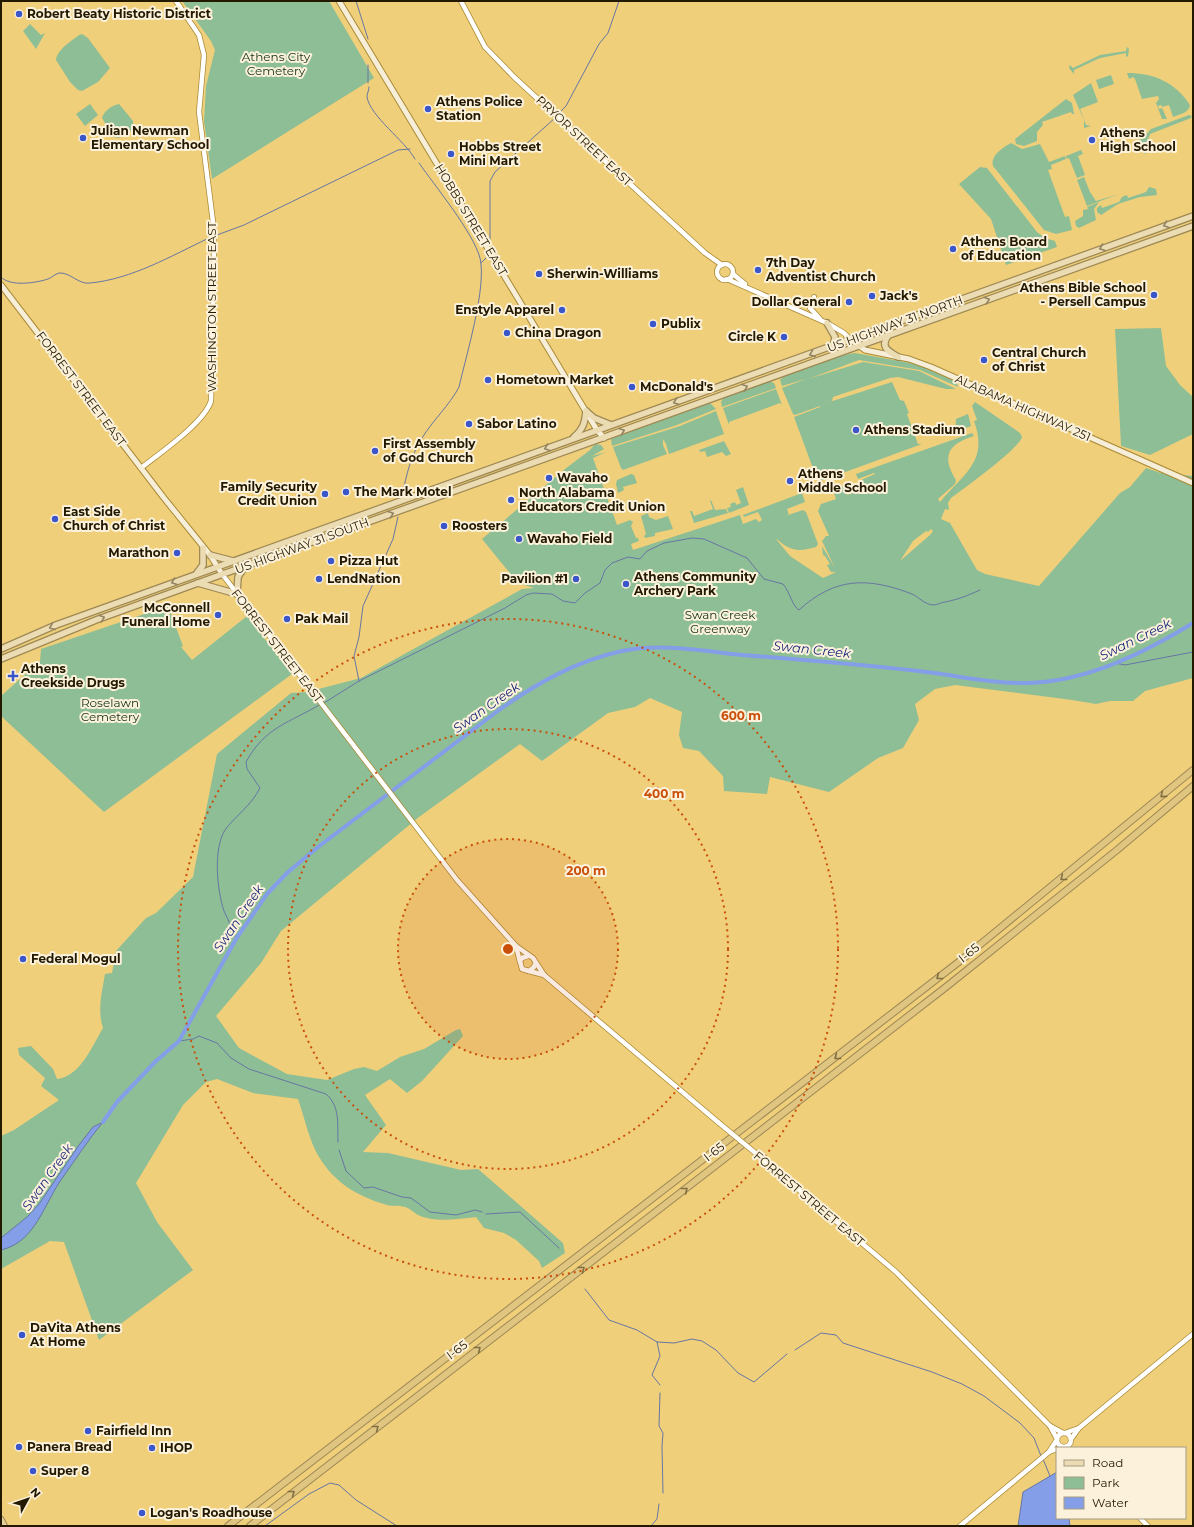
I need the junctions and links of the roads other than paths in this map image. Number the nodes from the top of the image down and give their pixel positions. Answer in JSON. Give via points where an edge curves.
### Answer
{"nodes":[{"id":1,"x":176,"y":1,"type":"edge"},
{"id":2,"x":339,"y":1,"type":"edge"},
{"id":3,"x":461,"y":1,"type":"edge"},
{"id":4,"x":1193,"y":216,"type":"edge"},
{"id":5,"x":1193,"y":226,"type":"edge"},
{"id":6,"x":704,"y":253,"type":"junction"},
{"id":7,"x":722,"y":264,"type":"junction"},
{"id":8,"x":717,"y":272,"type":"junction"},
{"id":9,"x":733,"y":274,"type":"junction"},
{"id":10,"x":727,"y":279,"type":"junction"},
{"id":11,"x":1,"y":284,"type":"edge"},
{"id":12,"x":749,"y":288,"type":"junction"},
{"id":13,"x":814,"y":297,"type":"dead end"},
{"id":14,"x":825,"y":322,"type":"junction"},
{"id":15,"x":888,"y":336,"type":"junction"},
{"id":16,"x":851,"y":340,"type":"junction"},
{"id":17,"x":858,"y":346,"type":"junction"},
{"id":18,"x":829,"y":348,"type":"junction"},
{"id":19,"x":898,"y":357,"type":"junction"},
{"id":20,"x":586,"y":411,"type":"junction"},
{"id":21,"x":612,"y":425,"type":"junction"},
{"id":22,"x":597,"y":430,"type":"junction"},
{"id":23,"x":604,"y":438,"type":"junction"},
{"id":24,"x":569,"y":440,"type":"junction"},
{"id":25,"x":141,"y":468,"type":"junction"},
{"id":26,"x":1193,"y":483,"type":"edge"},
{"id":27,"x":203,"y":548,"type":"junction"},
{"id":28,"x":210,"y":556,"type":"junction"},
{"id":29,"x":234,"y":562,"type":"junction"},
{"id":30,"x":246,"y":566,"type":"junction"},
{"id":31,"x":218,"y":567,"type":"junction"},
{"id":32,"x":222,"y":574,"type":"junction"},
{"id":33,"x":195,"y":575,"type":"junction"},
{"id":34,"x":198,"y":583,"type":"junction"},
{"id":35,"x":237,"y":594,"type":"junction"},
{"id":36,"x":1,"y":649,"type":"edge"},
{"id":37,"x":1,"y":659,"type":"edge"},
{"id":38,"x":1193,"y":770,"type":"edge"},
{"id":39,"x":1193,"y":786,"type":"edge"},
{"id":40,"x":516,"y":946,"type":"junction"},
{"id":41,"x":528,"y":956,"type":"junction"},
{"id":42,"x":520,"y":962,"type":"junction"},
{"id":43,"x":535,"y":964,"type":"junction"},
{"id":44,"x":529,"y":971,"type":"junction"},
{"id":45,"x":544,"y":975,"type":"junction"},
{"id":46,"x":1193,"y":1334,"type":"edge"},
{"id":47,"x":1050,"y":1426,"type":"junction"},
{"id":48,"x":1079,"y":1428,"type":"junction"},
{"id":49,"x":1064,"y":1433,"type":"junction"},
{"id":50,"x":1056,"y":1440,"type":"junction"},
{"id":51,"x":1071,"y":1440,"type":"junction"},
{"id":52,"x":1061,"y":1447,"type":"edge"},
{"id":53,"x":1064,"y":1447,"type":"edge"},
{"id":54,"x":1074,"y":1447,"type":"edge"},
{"id":55,"x":1056,"y":1449,"type":"edge"},
{"id":56,"x":1050,"y":1452,"type":"junction"},
{"id":57,"x":1,"y":1520,"type":"edge"},
{"id":58,"x":229,"y":1525,"type":"edge"},
{"id":59,"x":4,"y":1526,"type":"edge"},
{"id":60,"x":250,"y":1526,"type":"edge"},
{"id":61,"x":960,"y":1526,"type":"edge"}],
"edges":[{"from":1,"to":25,"type":"street","name":"WASHINGTON STREET EAST","via":[[199,35],[204,55],[199,112],[213,222],[212,401],[195,424]]},
{"from":2,"to":20,"type":"main road","name":"HOBBS STREET EAST"},
{"from":3,"to":6,"type":"street","name":"PRYOR STREET EAST","via":[[477,34],[493,55]]},
{"from":4,"to":16,"type":"main road","name":"US HIGHWAY 31 NORTH","one_way":true},
{"from":15,"to":5,"type":"main road","name":"US HIGHWAY 31 NORTH","one_way":true},
{"from":6,"to":7,"type":"street","name":"PRYOR STREET EAST"},
{"from":6,"to":8,"type":"street","name":"PRYOR STREET EAST"},
{"from":7,"to":8,"type":"street"},
{"from":7,"to":9,"type":"street","via":[[730,266]]},
{"from":8,"to":10,"type":"street","via":[[720,277]]},
{"from":9,"to":10,"type":"street"},
{"from":9,"to":12,"type":"street"},
{"from":10,"to":12,"type":"street"},
{"from":11,"to":25,"type":"main road","name":"FORREST STREET EAST"},
{"from":12,"to":14,"type":"street"},
{"from":13,"to":14,"type":"street","via":[[810,308]]},
{"from":14,"to":16,"type":"street","via":[[843,332]]},
{"from":14,"to":18,"type":"main road","via":[[835,337]]},
{"from":15,"to":17,"type":"main road","name":"US HIGHWAY 31 NORTH"},
{"from":15,"to":19,"type":"main road","via":[[884,346]]},
{"from":16,"to":17,"type":"main road","name":"ALABAMA HIGHWAY 251"},
{"from":16,"to":18,"type":"main road","name":"US HIGHWAY 31 NORTH"},
{"from":17,"to":19,"type":"main road","name":"ALABAMA HIGHWAY 251","via":[[865,350]]},
{"from":23,"to":17,"type":"main road","name":"US HIGHWAY 31 NORTH","one_way":true},
{"from":18,"to":21,"type":"main road","name":"US HIGHWAY 31 NORTH","one_way":true},
{"from":19,"to":26,"type":"main road","name":"ALABAMA HIGHWAY 251","via":[[931,367]]},
{"from":20,"to":21,"type":"main road","via":[[594,418]]},
{"from":20,"to":22,"type":"main road","name":"HOBBS STREET EAST"},
{"from":20,"to":24,"type":"main road","via":[[581,431]]},
{"from":21,"to":22,"type":"main road","name":"US HIGHWAY 31 NORTH"},
{"from":22,"to":23,"type":"main road","name":"HOBBS STREET EAST"},
{"from":22,"to":24,"type":"main road","name":"US HIGHWAY 31 SOUTH"},
{"from":30,"to":23,"type":"main road","name":"US HIGHWAY 31 SOUTH","one_way":true},
{"from":24,"to":29,"type":"main road","name":"US HIGHWAY 31 SOUTH","one_way":true},
{"from":25,"to":27,"type":"main road","name":"FORREST STREET EAST"},
{"from":27,"to":28,"type":"main road","name":"FORREST STREET EAST"},
{"from":27,"to":33,"type":"main road","via":[[203,566]]},
{"from":28,"to":29,"type":"main road"},
{"from":28,"to":31,"type":"main road","name":"FORREST STREET EAST"},
{"from":29,"to":31,"type":"main road","name":"US HIGHWAY 31 SOUTH"},
{"from":30,"to":32,"type":"main road","name":"US HIGHWAY 31 SOUTH"},
{"from":30,"to":35,"type":"main road","via":[[238,578]]},
{"from":31,"to":32,"type":"main road","name":"FORREST STREET EAST"},
{"from":31,"to":33,"type":"main road","name":"US HIGHWAY 31 SOUTH"},
{"from":32,"to":34,"type":"main road","name":"US HIGHWAY 31 SOUTH"},
{"from":32,"to":35,"type":"street","name":"FORREST STREET EAST"},
{"from":33,"to":36,"type":"main road","name":"US HIGHWAY 31 SOUTH","one_way":true,"via":[[56,625]]},
{"from":34,"to":35,"type":"main road"},
{"from":37,"to":34,"type":"main road","name":"US HIGHWAY 31 SOUTH","one_way":true,"via":[[96,620]]},
{"from":35,"to":40,"type":"street","name":"FORREST STREET EAST","via":[[456,880]]},
{"from":38,"to":58,"type":"highway","name":"I-65","one_way":true,"via":[[960,961]]},
{"from":60,"to":39,"type":"highway","one_way":true,"via":[[946,988],[1118,850]]},
{"from":40,"to":41,"type":"street","name":"FORREST STREET EAST"},
{"from":40,"to":42,"type":"street","name":"FORREST STREET EAST"},
{"from":41,"to":42,"type":"street"},
{"from":41,"to":43,"type":"street","via":[[533,958]]},
{"from":42,"to":44,"type":"street","via":[[522,968]]},
{"from":43,"to":44,"type":"street"},
{"from":43,"to":45,"type":"street","name":"FORREST STREET EAST"},
{"from":44,"to":45,"type":"street","name":"FORREST STREET EAST"},
{"from":45,"to":47,"type":"street","name":"FORREST STREET EAST","bridge":true,"via":[[896,1272]]},
{"from":46,"to":48,"type":"street"},
{"from":47,"to":49,"type":"street","name":"FORREST STREET EAST"},
{"from":47,"to":50,"type":"street"},
{"from":48,"to":49,"type":"street"},
{"from":48,"to":51,"type":"street"},
{"from":49,"to":50,"type":"street"},
{"from":49,"to":51,"type":"street"},
{"from":50,"to":52,"type":"street"},
{"from":50,"to":56,"type":"street"},
{"from":51,"to":53,"type":"street"},
{"from":51,"to":54,"type":"street"},
{"from":55,"to":56,"type":"street"},
{"from":56,"to":61,"type":"street"},
{"from":57,"to":59,"type":"highway"}]}
